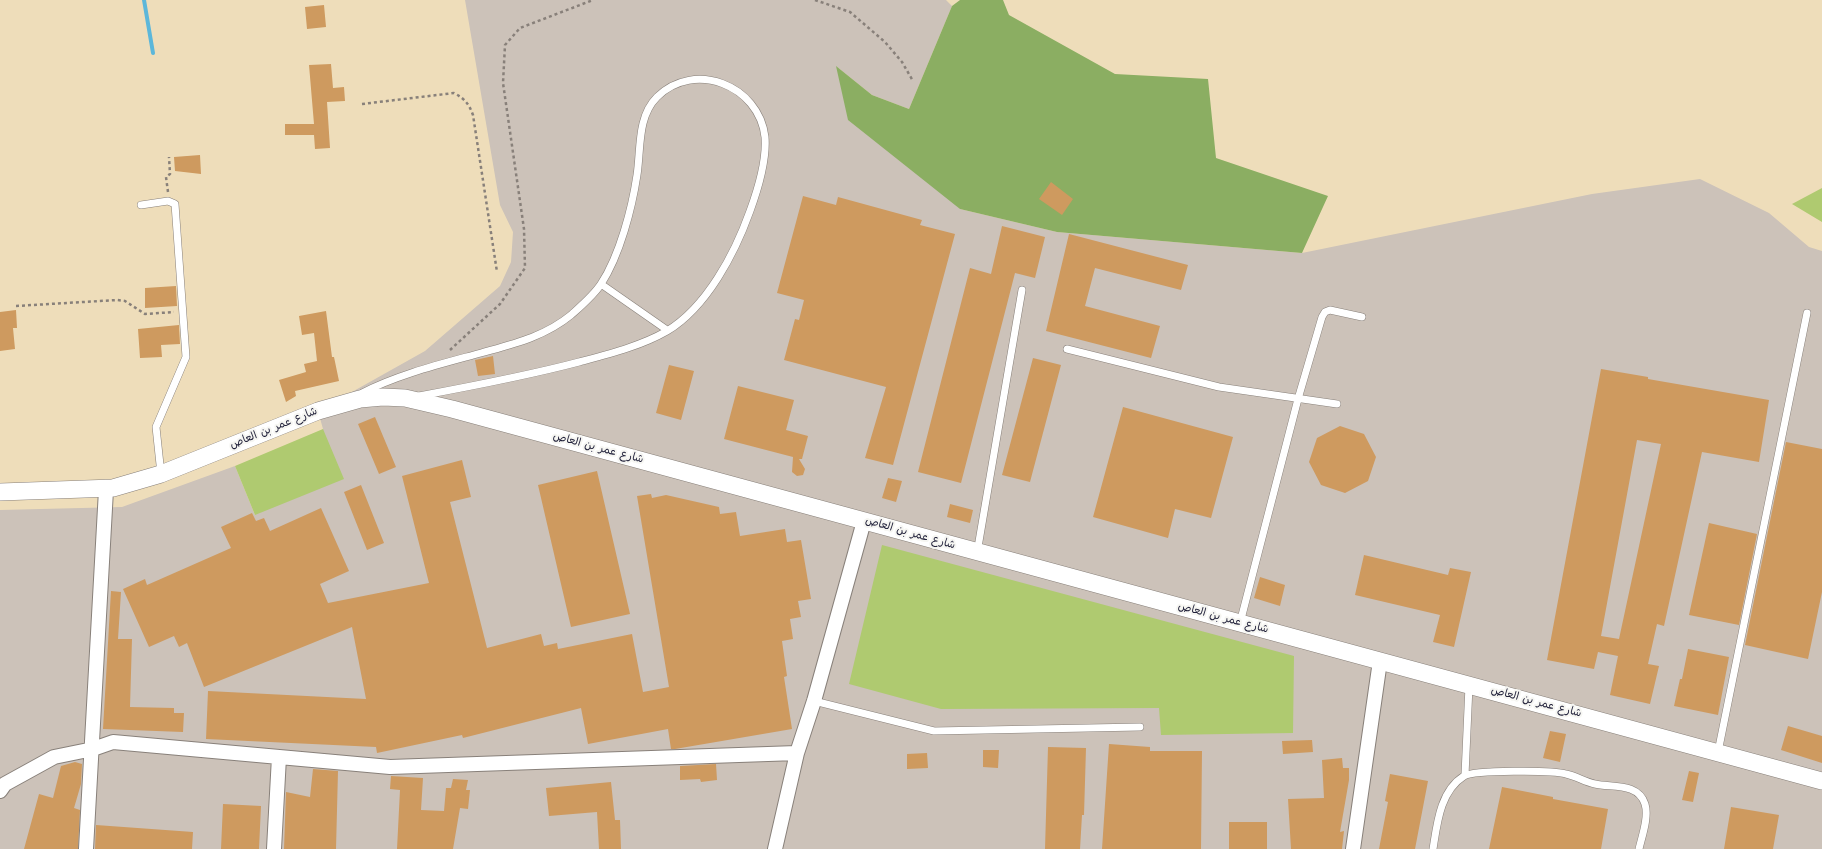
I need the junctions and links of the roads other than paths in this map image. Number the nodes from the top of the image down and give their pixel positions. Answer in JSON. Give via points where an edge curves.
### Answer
{"nodes":[{"id":1,"x":140,"y":205,"type":"dead end"},
{"id":2,"x":601,"y":284,"type":"junction"},
{"id":3,"x":1022,"y":290,"type":"dead end"},
{"id":4,"x":1807,"y":312,"type":"dead end"},
{"id":5,"x":1362,"y":317,"type":"dead end"},
{"id":6,"x":667,"y":330,"type":"junction"},
{"id":7,"x":1066,"y":349,"type":"dead end"},
{"id":8,"x":405,"y":398,"type":"junction"},
{"id":9,"x":1298,"y":399,"type":"junction"},
{"id":10,"x":349,"y":402,"type":"junction"},
{"id":11,"x":1337,"y":404,"type":"dead end"},
{"id":12,"x":161,"y":474,"type":"junction"},
{"id":13,"x":106,"y":490,"type":"junction"},
{"id":14,"x":0,"y":492,"type":"edge"},
{"id":15,"x":864,"y":521,"type":"junction"},
{"id":16,"x":977,"y":553,"type":"junction"},
{"id":17,"x":1240,"y":623,"type":"junction"},
{"id":18,"x":1380,"y":661,"type":"junction"},
{"id":19,"x":1469,"y":685,"type":"junction"},
{"id":20,"x":814,"y":701,"type":"junction"},
{"id":21,"x":1140,"y":727,"type":"dead end"},
{"id":22,"x":93,"y":749,"type":"junction"},
{"id":23,"x":797,"y":752,"type":"junction"},
{"id":24,"x":1718,"y":752,"type":"junction"},
{"id":25,"x":279,"y":757,"type":"junction"},
{"id":26,"x":1465,"y":775,"type":"junction"},
{"id":27,"x":1822,"y":780,"type":"edge"},
{"id":28,"x":0,"y":791,"type":"edge"},
{"id":29,"x":86,"y":849,"type":"edge"},
{"id":30,"x":274,"y":849,"type":"edge"},
{"id":31,"x":775,"y":849,"type":"edge"},
{"id":32,"x":1353,"y":849,"type":"edge"},
{"id":33,"x":1433,"y":849,"type":"edge"},
{"id":34,"x":1639,"y":849,"type":"edge"}],
"edges":[{"from":1,"to":12,"type":"lane","via":[[168,201],[175,204],[186,357],[156,427]]},
{"from":2,"to":6,"type":"lane"},
{"from":2,"to":6,"type":"lane","via":[[617,249],[629,213],[637,176],[643,124],[651,104],[670,88],[693,80],[718,82],[741,93],[757,112],[765,136],[764,157],[753,202],[736,246],[712,286],[698,304]]},
{"from":2,"to":10,"type":"lane","via":[[571,314],[539,335],[390,380]]},
{"from":3,"to":16,"type":"lane"},
{"from":4,"to":24,"type":"lane"},
{"from":5,"to":9,"type":"lane","via":[[1335,310],[1325,312]]},
{"from":6,"to":8,"type":"lane","via":[[633,346],[562,366],[490,383]]},
{"from":7,"to":9,"type":"lane","via":[[1220,387]]},
{"from":8,"to":10,"type":"street","name":"شارع عمر بن العاص","via":[[371,397]]},
{"from":8,"to":15,"type":"street","name":"شارع عمر بن العاص"},
{"from":9,"to":11,"type":"lane"},
{"from":9,"to":17,"type":"lane"},
{"from":10,"to":12,"type":"street","name":"شارع عمر بن العاص","via":[[318,411]]},
{"from":12,"to":13,"type":"street","name":"شارع عمر بن العاص"},
{"from":13,"to":14,"type":"street","name":"شارع عمر بن العاص"},
{"from":13,"to":22,"type":"street"},
{"from":15,"to":16,"type":"street","name":"شارع عمر بن العاص"},
{"from":15,"to":20,"type":"street"},
{"from":16,"to":17,"type":"street","name":"شارع عمر بن العاص"},
{"from":17,"to":18,"type":"street","name":"شارع عمر بن العاص"},
{"from":18,"to":19,"type":"street","name":"شارع عمر بن العاص"},
{"from":18,"to":32,"type":"street"},
{"from":19,"to":24,"type":"street","name":"شارع عمر بن العاص"},
{"from":19,"to":26,"type":"lane"},
{"from":20,"to":21,"type":"lane","via":[[934,730]]},
{"from":20,"to":23,"type":"street"},
{"from":22,"to":25,"type":"street","via":[[113,742]]},
{"from":22,"to":28,"type":"street","via":[[54,757],[5,784]]},
{"from":22,"to":29,"type":"street"},
{"from":23,"to":25,"type":"street","via":[[390,767]]},
{"from":23,"to":31,"type":"street"},
{"from":24,"to":27,"type":"street","name":"شارع عمر بن العاص"},
{"from":25,"to":30,"type":"street"},
{"from":26,"to":33,"type":"lane","via":[[1451,787],[1439,814]]},
{"from":26,"to":34,"type":"lane","via":[[1531,770],[1565,773],[1595,784],[1626,788],[1637,793],[1645,804],[1646,816]]}]}
